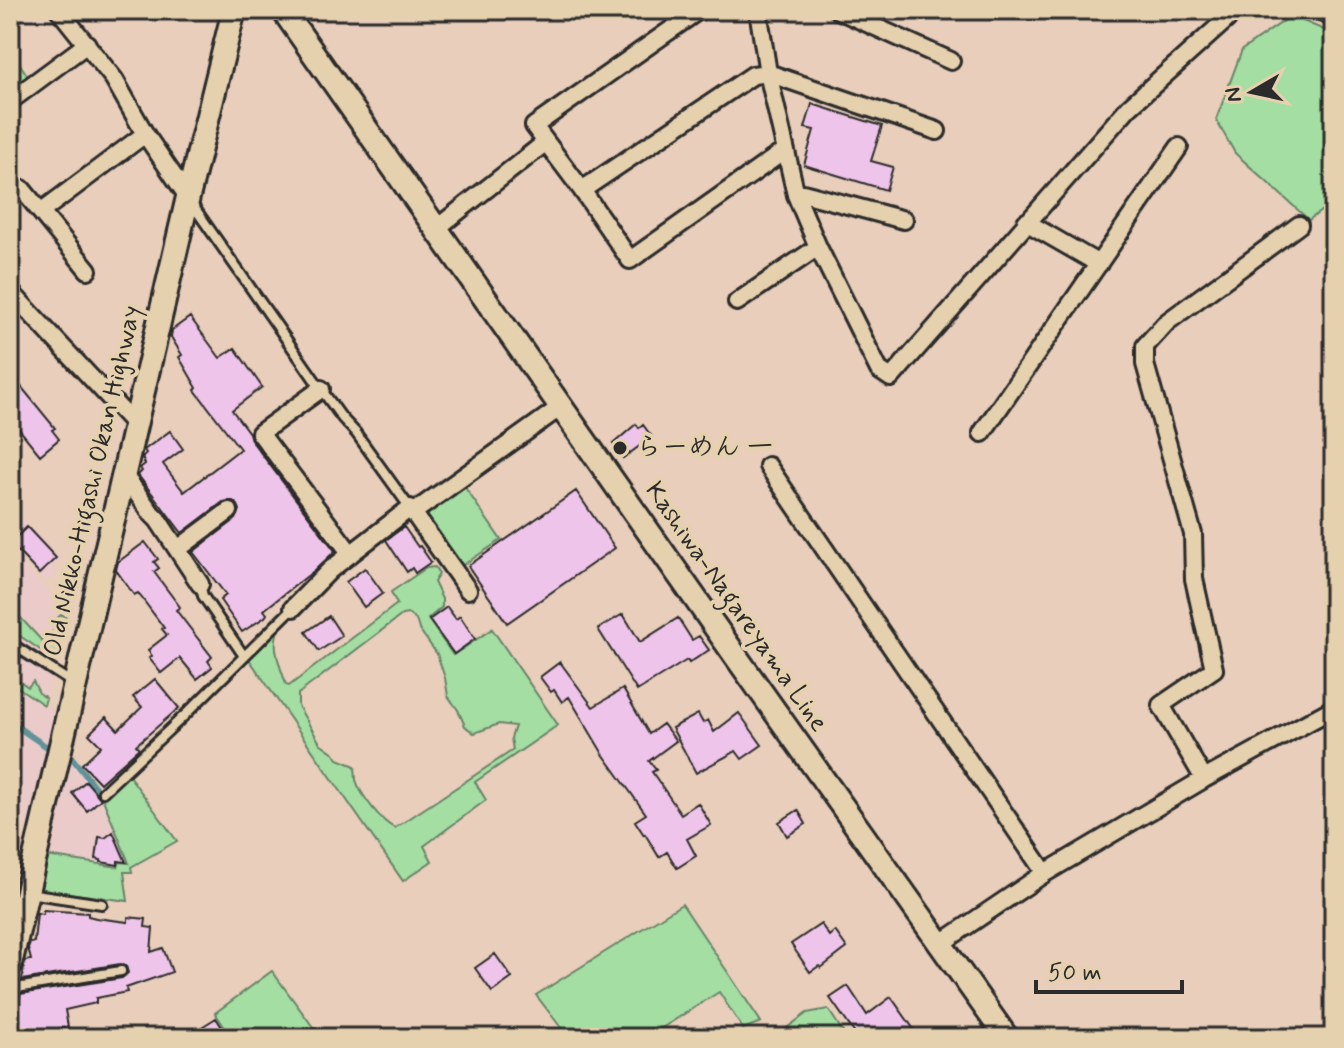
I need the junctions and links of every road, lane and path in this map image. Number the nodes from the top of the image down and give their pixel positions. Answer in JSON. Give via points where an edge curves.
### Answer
{"nodes":[{"id":1,"x":59,"y":10,"type":"edge"},
{"id":2,"x":234,"y":10,"type":"edge"},
{"id":3,"x":283,"y":10,"type":"edge"},
{"id":4,"x":699,"y":10,"type":"edge"},
{"id":5,"x":758,"y":10,"type":"edge"},
{"id":6,"x":838,"y":10,"type":"edge"},
{"id":7,"x":1237,"y":10,"type":"edge"},
{"id":8,"x":1316,"y":10,"type":"edge"},
{"id":9,"x":1334,"y":18,"type":"edge"},
{"id":10,"x":87,"y":44,"type":"junction"},
{"id":11,"x":951,"y":61,"type":"dead end"},
{"id":12,"x":768,"y":73,"type":"junction"},
{"id":13,"x":10,"y":101,"type":"edge"},
{"id":14,"x":937,"y":131,"type":"dead end"},
{"id":15,"x":145,"y":134,"type":"junction"},
{"id":16,"x":546,"y":142,"type":"junction"},
{"id":17,"x":1179,"y":147,"type":"dead end"},
{"id":18,"x":786,"y":155,"type":"junction"},
{"id":19,"x":22,"y":189,"type":"dead end"},
{"id":20,"x":582,"y":190,"type":"junction"},
{"id":21,"x":796,"y":195,"type":"junction"},
{"id":22,"x":188,"y":197,"type":"junction"},
{"id":23,"x":42,"y":211,"type":"junction"},
{"id":24,"x":904,"y":220,"type":"dead end"},
{"id":25,"x":1026,"y":222,"type":"junction"},
{"id":26,"x":1299,"y":225,"type":"dead end"},
{"id":27,"x":437,"y":228,"type":"junction"},
{"id":28,"x":818,"y":247,"type":"junction"},
{"id":29,"x":1099,"y":264,"type":"junction"},
{"id":30,"x":88,"y":270,"type":"dead end"},
{"id":31,"x":10,"y":291,"type":"edge"},
{"id":32,"x":737,"y":302,"type":"dead end"},
{"id":33,"x":321,"y":389,"type":"junction"},
{"id":34,"x":562,"y":406,"type":"junction"},
{"id":35,"x":135,"y":425,"type":"junction"},
{"id":36,"x":982,"y":433,"type":"dead end"},
{"id":37,"x":768,"y":466,"type":"dead end"},
{"id":38,"x":124,"y":475,"type":"junction"},
{"id":39,"x":412,"y":510,"type":"junction"},
{"id":40,"x":229,"y":511,"type":"dead end"},
{"id":41,"x":178,"y":549,"type":"junction"},
{"id":42,"x":351,"y":554,"type":"junction"},
{"id":43,"x":200,"y":584,"type":"joint"},
{"id":44,"x":468,"y":590,"type":"dead end"},
{"id":45,"x":293,"y":608,"type":"joint"},
{"id":46,"x":10,"y":640,"type":"edge"},
{"id":47,"x":244,"y":656,"type":"junction"},
{"id":48,"x":74,"y":684,"type":"junction"},
{"id":49,"x":1334,"y":708,"type":"edge"},
{"id":50,"x":1204,"y":779,"type":"junction"},
{"id":51,"x":103,"y":792,"type":"dead end"},
{"id":52,"x":1045,"y":873,"type":"junction"},
{"id":53,"x":27,"y":893,"type":"junction"},
{"id":54,"x":102,"y":904,"type":"dead end"},
{"id":55,"x":940,"y":944,"type":"junction"},
{"id":56,"x":10,"y":965,"type":"edge"},
{"id":57,"x":121,"y":971,"type":"dead end"},
{"id":58,"x":10,"y":989,"type":"edge"},
{"id":59,"x":1007,"y":1038,"type":"edge"}],
"edges":[{"from":1,"to":10,"type":"street"},
{"from":2,"to":22,"type":"main road","name":"Old Nikko-Higashi Okan Highway"},
{"from":3,"to":27,"type":"main road","name":"Kashiwa-Nagareyama Line"},
{"from":4,"to":16,"type":"street","via":[[534,126]]},
{"from":5,"to":12,"type":"street"},
{"from":6,"to":11,"type":"street"},
{"from":7,"to":25,"type":"street","via":[[1129,107]]},
{"from":8,"to":9,"type":"street"},
{"from":10,"to":13,"type":"street"},
{"from":10,"to":15,"type":"street"},
{"from":12,"to":14,"type":"street"},
{"from":12,"to":18,"type":"street"},
{"from":12,"to":20,"type":"street","via":[[753,75]]},
{"from":15,"to":22,"type":"street"},
{"from":15,"to":23,"type":"street"},
{"from":16,"to":20,"type":"street"},
{"from":16,"to":27,"type":"street"},
{"from":17,"to":29,"type":"street"},
{"from":18,"to":20,"type":"street","via":[[777,156],[630,260]]},
{"from":18,"to":21,"type":"street"},
{"from":19,"to":23,"type":"street"},
{"from":21,"to":24,"type":"street"},
{"from":21,"to":28,"type":"street"},
{"from":22,"to":33,"type":"lane"},
{"from":22,"to":35,"type":"main road","name":"Old Nikko-Higashi Okan Highway"},
{"from":23,"to":30,"type":"street"},
{"from":25,"to":28,"type":"street","via":[[891,378],[879,370]]},
{"from":25,"to":29,"type":"street"},
{"from":26,"to":50,"type":"street","via":[[1167,322],[1145,346],[1145,364],[1193,534],[1194,579],[1214,669],[1161,705]]},
{"from":27,"to":34,"type":"main road","name":"Kashiwa-Nagareyama Line"},
{"from":28,"to":32,"type":"street"},
{"from":29,"to":36,"type":"street"},
{"from":31,"to":35,"type":"street"},
{"from":33,"to":39,"type":"lane"},
{"from":33,"to":42,"type":"street","via":[[260,433]]},
{"from":34,"to":39,"type":"street"},
{"from":34,"to":55,"type":"main road","name":"Kashiwa-Nagareyama Line"},
{"from":35,"to":38,"type":"main road","name":"Old Nikko-Higashi Okan Highway"},
{"from":37,"to":52,"type":"street"},
{"from":38,"to":41,"type":"street"},
{"from":38,"to":48,"type":"main road","name":"Old Nikko-Higashi Okan Highway"},
{"from":39,"to":42,"type":"street"},
{"from":39,"to":44,"type":"street"},
{"from":40,"to":41,"type":"street"},
{"from":41,"to":43,"type":"street"},
{"from":42,"to":45,"type":"street"},
{"from":43,"to":47,"type":"lane"},
{"from":45,"to":47,"type":"lane"},
{"from":46,"to":48,"type":"lane"},
{"from":47,"to":51,"type":"lane"},
{"from":48,"to":53,"type":"main road","name":"Old Nikko-Higashi Okan Highway"},
{"from":49,"to":50,"type":"street"},
{"from":50,"to":52,"type":"street"},
{"from":52,"to":55,"type":"street"},
{"from":53,"to":54,"type":"lane"},
{"from":53,"to":56,"type":"main road","name":"Old Nikko-Higashi Okan Highway"},
{"from":55,"to":59,"type":"main road","name":"Kashiwa-Nagareyama Line"},
{"from":57,"to":58,"type":"lane"}]}
